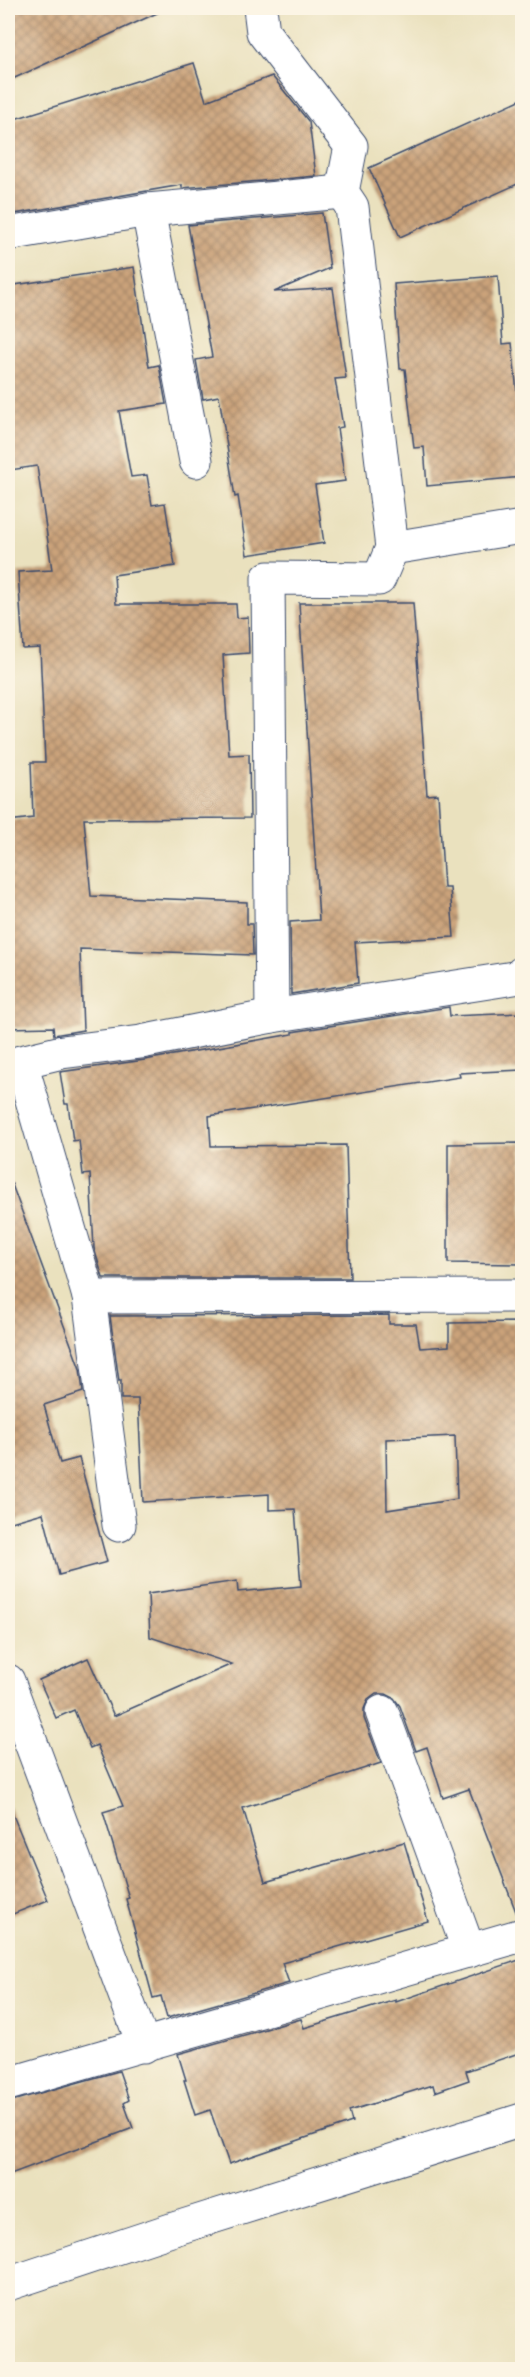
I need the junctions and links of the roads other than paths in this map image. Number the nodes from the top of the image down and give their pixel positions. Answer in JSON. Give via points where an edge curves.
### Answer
{"nodes":[{"id":1,"x":260,"y":8,"type":"edge"},
{"id":2,"x":342,"y":192,"type":"junction"},
{"id":3,"x":148,"y":210,"type":"junction"},
{"id":4,"x":8,"y":234,"type":"edge"},
{"id":5,"x":196,"y":461,"type":"dead end"},
{"id":6,"x":522,"y":527,"type":"edge"},
{"id":7,"x":392,"y":548,"type":"junction"},
{"id":8,"x":522,"y":975,"type":"edge"},
{"id":9,"x":272,"y":1016,"type":"junction"},
{"id":10,"x":14,"y":1064,"type":"edge"},
{"id":11,"x":522,"y":1296,"type":"edge"},
{"id":12,"x":89,"y":1297,"type":"junction"},
{"id":13,"x":119,"y":1525,"type":"dead end"},
{"id":14,"x":8,"y":1681,"type":"edge"},
{"id":15,"x":382,"y":1712,"type":"dead end"},
{"id":16,"x":522,"y":1935,"type":"edge"},
{"id":17,"x":469,"y":1951,"type":"junction"},
{"id":18,"x":144,"y":2046,"type":"junction"},
{"id":19,"x":8,"y":2084,"type":"edge"},
{"id":20,"x":522,"y":2120,"type":"edge"},
{"id":21,"x":8,"y":2284,"type":"edge"}],
"edges":[{"from":1,"to":2,"type":"street","via":[[263,32],[351,146]]},
{"from":2,"to":3,"type":"street"},
{"from":2,"to":7,"type":"street","via":[[352,207]]},
{"from":3,"to":4,"type":"street"},
{"from":3,"to":5,"type":"street"},
{"from":6,"to":7,"type":"street"},
{"from":7,"to":9,"type":"street","via":[[379,579],[268,578]]},
{"from":8,"to":9,"type":"street"},
{"from":9,"to":10,"type":"street","via":[[141,1042],[62,1052]]},
{"from":10,"to":12,"type":"street"},
{"from":11,"to":12,"type":"street"},
{"from":12,"to":13,"type":"street"},
{"from":14,"to":18,"type":"street"},
{"from":15,"to":17,"type":"street"},
{"from":16,"to":17,"type":"street"},
{"from":17,"to":18,"type":"street"},
{"from":18,"to":19,"type":"street"},
{"from":20,"to":21,"type":"street"}]}
